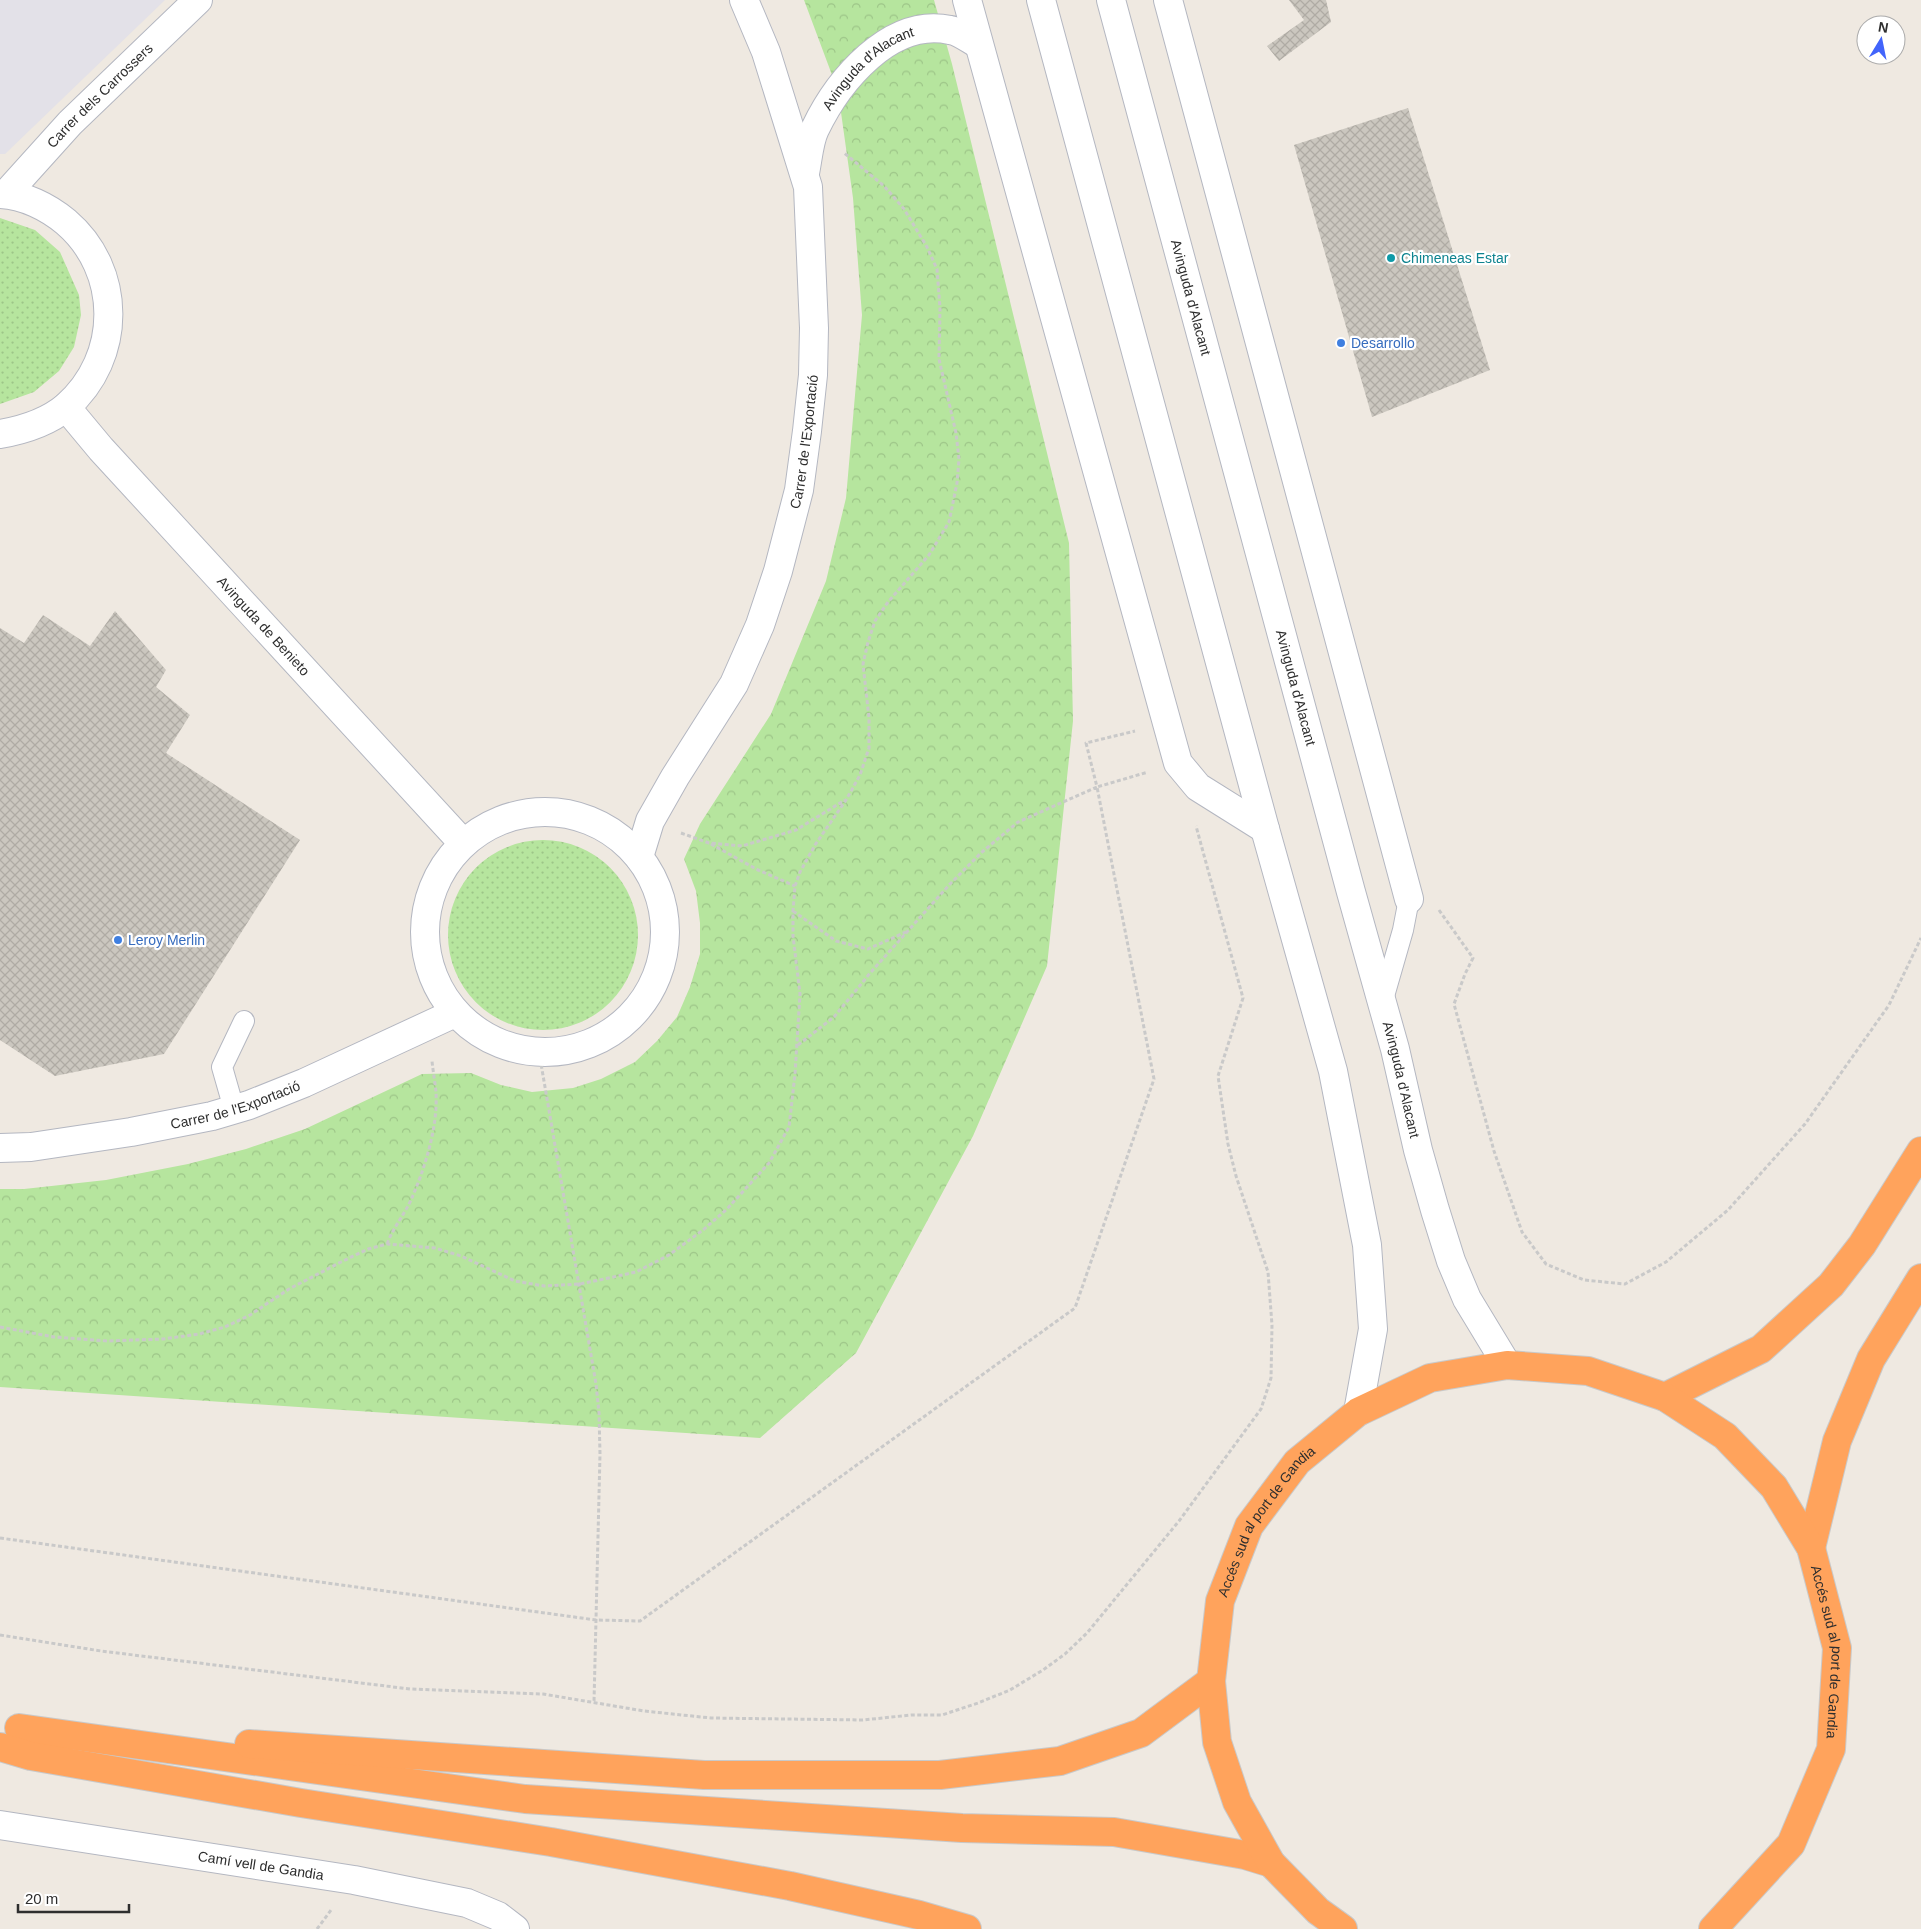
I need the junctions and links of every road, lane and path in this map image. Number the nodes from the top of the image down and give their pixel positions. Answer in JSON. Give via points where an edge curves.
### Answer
{"nodes":[{"id":1,"x":198,"y":0,"type":"edge"},
{"id":2,"x":744,"y":0,"type":"edge"},
{"id":3,"x":967,"y":0,"type":"edge"},
{"id":4,"x":1041,"y":0,"type":"edge"},
{"id":5,"x":1111,"y":0,"type":"edge"},
{"id":6,"x":1168,"y":0,"type":"edge"},
{"id":7,"x":978,"y":44,"type":"junction"},
{"id":8,"x":814,"y":130,"type":"junction"},
{"id":9,"x":805,"y":175,"type":"junction"},
{"id":10,"x":3,"y":194,"type":"edge"},
{"id":11,"x":66,"y":407,"type":"junction"},
{"id":12,"x":0,"y":434,"type":"edge"},
{"id":13,"x":1178,"y":764,"type":"junction"},
{"id":14,"x":1097,"y":787,"type":"junction"},
{"id":15,"x":846,"y":800,"type":"junction"},
{"id":16,"x":650,"y":821,"type":"junction"},
{"id":17,"x":1194,"y":821,"type":"dead end"},
{"id":18,"x":1265,"y":829,"type":"junction"},
{"id":19,"x":463,"y":843,"type":"junction"},
{"id":20,"x":709,"y":843,"type":"junction"},
{"id":21,"x":639,"y":857,"type":"junction"},
{"id":22,"x":795,"y":886,"type":"junction"},
{"id":23,"x":1408,"y":899,"type":"joint"},
{"id":24,"x":793,"y":911,"type":"junction"},
{"id":25,"x":909,"y":931,"type":"junction"},
{"id":26,"x":1921,"y":938,"type":"edge"},
{"id":27,"x":1465,"y":974,"type":"dead end"},
{"id":28,"x":1382,"y":1003,"type":"junction"},
{"id":29,"x":456,"y":1013,"type":"junction"},
{"id":30,"x":244,"y":1021,"type":"dead end"},
{"id":31,"x":427,"y":1026,"type":"junction"},
{"id":32,"x":798,"y":1045,"type":"junction"},
{"id":33,"x":539,"y":1052,"type":"junction"},
{"id":34,"x":234,"y":1109,"type":"junction"},
{"id":35,"x":0,"y":1148,"type":"edge"},
{"id":36,"x":1921,"y":1151,"type":"edge"},
{"id":37,"x":387,"y":1244,"type":"junction"},
{"id":38,"x":1921,"y":1278,"type":"edge"},
{"id":39,"x":580,"y":1284,"type":"junction"},
{"id":40,"x":0,"y":1327,"type":"edge"},
{"id":41,"x":1508,"y":1365,"type":"junction"},
{"id":42,"x":1665,"y":1397,"type":"junction"},
{"id":43,"x":1358,"y":1412,"type":"junction"},
{"id":44,"x":0,"y":1538,"type":"edge"},
{"id":45,"x":1811,"y":1548,"type":"junction"},
{"id":46,"x":596,"y":1620,"type":"junction"},
{"id":47,"x":0,"y":1635,"type":"edge"},
{"id":48,"x":1211,"y":1680,"type":"junction"},
{"id":49,"x":594,"y":1702,"type":"junction"},
{"id":50,"x":10,"y":1727,"type":"edge"},
{"id":51,"x":0,"y":1747,"type":"edge"},
{"id":52,"x":0,"y":1825,"type":"edge"},
{"id":53,"x":1271,"y":1863,"type":"junction"},
{"id":54,"x":515,"y":1929,"type":"edge"},
{"id":55,"x":967,"y":1929,"type":"edge"},
{"id":56,"x":1343,"y":1929,"type":"edge"},
{"id":57,"x":1714,"y":1929,"type":"edge"}],
"edges":[{"from":1,"to":10,"type":"street","name":"Carrer dels Carrossers","via":[[70,123]]},
{"from":2,"to":9,"type":"street","name":"Carrer de l'Exportació","via":[[766,52]]},
{"from":3,"to":7,"type":"street"},
{"from":4,"to":18,"type":"street"},
{"from":5,"to":28,"type":"street","name":"Avinguda d'Alacant"},
{"from":6,"to":23,"type":"street"},
{"from":7,"to":8,"type":"street","name":"Avinguda d'Alacant","via":[[952,30],[933,29],[918,30],[878,48],[855,69]]},
{"from":7,"to":13,"type":"street"},
{"from":8,"to":9,"type":"street","name":"Avinguda d'Alacant"},
{"from":8,"to":15,"type":"path","via":[[884,186],[904,209],[937,269],[939,359],[959,459],[954,502],[946,529],[929,555],[875,620],[863,664],[869,748],[860,775]]},
{"from":9,"to":16,"type":"street","name":"Carrer de l'Exportació","via":[[811,225],[814,328],[813,375],[799,490],[778,572],[734,684]]},
{"from":10,"to":11,"type":"street","via":[[32,201],[56,214],[76,231],[99,264],[109,301],[106,341],[92,377]]},
{"from":11,"to":12,"type":"street","via":[[35,426]]},
{"from":11,"to":19,"type":"street","name":"Avinguda de Benieto"},
{"from":13,"to":14,"type":"path"},
{"from":13,"to":18,"type":"street","via":[[1198,787]]},
{"from":14,"to":25,"type":"path","via":[[1018,822],[982,852]]},
{"from":14,"to":46,"type":"path","via":[[1154,1079],[1075,1308],[640,1621]]},
{"from":15,"to":20,"type":"path","via":[[796,830],[742,846]]},
{"from":15,"to":22,"type":"path","via":[[815,845]]},
{"from":16,"to":20,"type":"path"},
{"from":16,"to":21,"type":"street","name":"Carrer de l'Exportació"},
{"from":17,"to":49,"type":"path","via":[[1242,998],[1218,1076],[1236,1176],[1268,1272],[1271,1378],[1261,1409],[1179,1521],[1086,1633],[1065,1654],[1010,1690],[942,1715],[863,1720],[711,1718],[644,1712]]},
{"from":18,"to":43,"type":"street","via":[[1333,1071],[1367,1245],[1373,1329]]},
{"from":19,"to":21,"type":"street","via":[[492,824],[528,813],[565,813],[601,825]]},
{"from":19,"to":29,"type":"street","via":[[439,875],[426,909],[425,946],[435,982]]},
{"from":20,"to":22,"type":"path"},
{"from":21,"to":33,"type":"street","via":[[651,876],[663,908],[666,942],[658,977],[640,1007],[615,1031],[584,1046]]},
{"from":22,"to":24,"type":"path"},
{"from":23,"to":28,"type":"lane","via":[[1403,930]]},
{"from":24,"to":25,"type":"path","via":[[836,941],[868,949]]},
{"from":24,"to":32,"type":"path","via":[[800,994]]},
{"from":25,"to":32,"type":"path","via":[[834,1017]]},
{"from":26,"to":27,"type":"path","via":[[1889,1005],[1805,1124],[1728,1210],[1666,1262],[1625,1284],[1584,1280],[1546,1264],[1522,1232],[1494,1151],[1454,1004]]},
{"from":28,"to":41,"type":"street","name":"Avinguda d'Alacant","via":[[1418,1150],[1451,1261],[1467,1299]]},
{"from":29,"to":31,"type":"street","name":"Carrer de l'Exportació"},
{"from":29,"to":33,"type":"street","via":[[482,1035],[514,1049]]},
{"from":30,"to":34,"type":"lane","via":[[222,1067]]},
{"from":31,"to":34,"type":"street","name":"Carrer de l'Exportació","via":[[304,1083]]},
{"from":31,"to":37,"type":"path","via":[[436,1093],[434,1122],[411,1201]]},
{"from":32,"to":39,"type":"path","via":[[789,1127],[769,1163],[727,1209],[669,1255],[636,1272]]},
{"from":33,"to":39,"type":"path"},
{"from":34,"to":35,"type":"street","name":"Carrer de l'Exportació","via":[[131,1132],[31,1147]]},
{"from":36,"to":42,"type":"highway","via":[[1862,1245],[1831,1285],[1761,1349]]},
{"from":37,"to":39,"type":"path","via":[[435,1248],[515,1280],[544,1286]]},
{"from":37,"to":40,"type":"path","via":[[341,1262],[225,1327],[199,1334],[108,1341],[54,1337]]},
{"from":38,"to":45,"type":"highway","name":"Accés sud al port de Gandia","via":[[1871,1358],[1837,1441]]},
{"from":39,"to":46,"type":"path","via":[[600,1423]]},
{"from":41,"to":42,"type":"highway","name":"Accés sud al port de Gandia","via":[[1588,1371]]},
{"from":41,"to":43,"type":"highway","name":"Accés sud al port de Gandia","via":[[1430,1378]]},
{"from":42,"to":45,"type":"highway","name":"Accés sud al port de Gandia","via":[[1725,1436],[1774,1488]]},
{"from":43,"to":48,"type":"highway","name":"Accés sud al port de Gandia","via":[[1297,1462],[1249,1526],[1220,1601]]},
{"from":44,"to":46,"type":"path"},
{"from":45,"to":57,"type":"highway","name":"Accés sud al port de Gandia","via":[[1838,1648],[1831,1749],[1791,1844]]},
{"from":46,"to":49,"type":"path"},
{"from":47,"to":49,"type":"path","via":[[101,1651],[410,1689],[543,1694]]},
{"from":48,"to":50,"type":"highway","via":[[1141,1733],[1060,1761],[940,1775],[704,1775]]},
{"from":48,"to":53,"type":"highway","name":"Accés sud al port de Gandia","via":[[1217,1742],[1237,1802]]},
{"from":50,"to":53,"type":"highway","via":[[525,1800],[962,1828],[1114,1832],[1245,1855]]},
{"from":51,"to":55,"type":"highway","via":[[31,1756],[551,1842],[790,1886],[920,1915]]},
{"from":52,"to":54,"type":"street","name":"Camí vell de Gandia","via":[[354,1880],[467,1903],[498,1916]]},
{"from":53,"to":56,"type":"highway","name":"Accés sud al port de Gandia","via":[[1318,1911]]}]}
